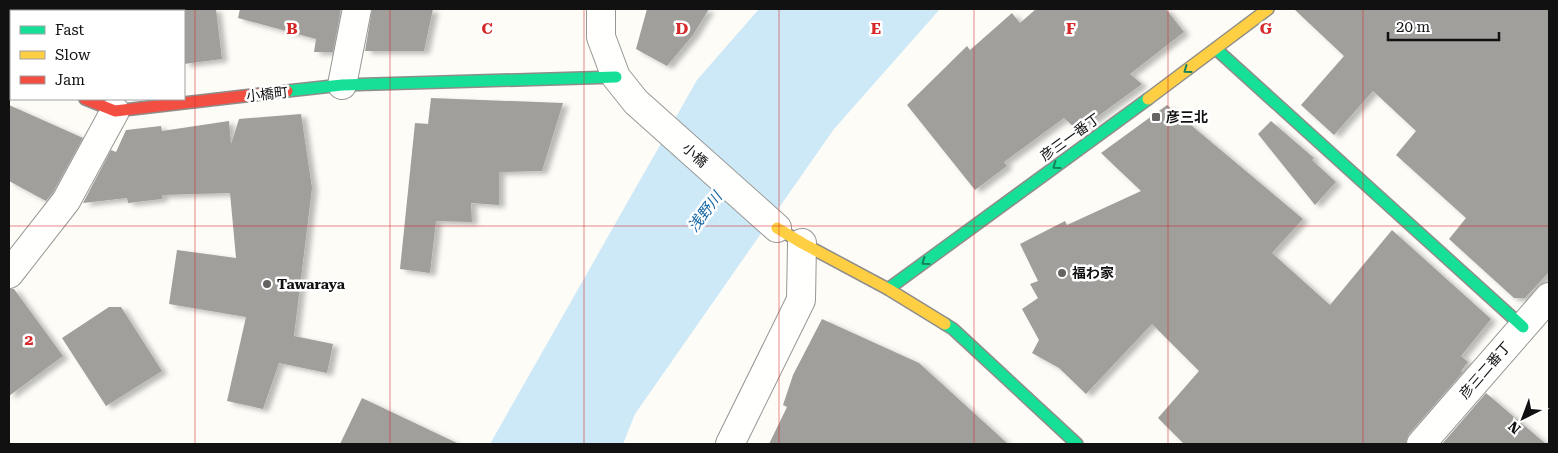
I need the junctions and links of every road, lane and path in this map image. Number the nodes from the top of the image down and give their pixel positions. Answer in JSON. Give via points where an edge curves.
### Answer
{"nodes":[{"id":1,"x":356,"y":9,"type":"edge"},
{"id":2,"x":601,"y":9,"type":"edge"},
{"id":3,"x":1268,"y":9,"type":"edge"},
{"id":4,"x":1216,"y":49,"type":"junction"},
{"id":5,"x":616,"y":77,"type":"junction"},
{"id":6,"x":342,"y":85,"type":"junction"},
{"id":7,"x":87,"y":100,"type":"edge"},
{"id":8,"x":115,"y":111,"type":"junction"},
{"id":9,"x":777,"y":228,"type":"joint"},
{"id":10,"x":802,"y":243,"type":"junction"},
{"id":11,"x":9,"y":274,"type":"edge"},
{"id":12,"x":888,"y":288,"type":"junction"},
{"id":13,"x":1540,"y":312,"type":"edge"},
{"id":14,"x":730,"y":444,"type":"edge"},
{"id":15,"x":1078,"y":444,"type":"edge"},
{"id":16,"x":1421,"y":444,"type":"edge"}],
"edges":[{"from":1,"to":6,"type":"street"},
{"from":2,"to":5,"type":"street","name":"小橋","via":[[601,37]]},
{"from":3,"to":4,"type":"street","name":"彦三一番丁"},
{"from":4,"to":12,"type":"street","name":"彦三一番丁","one_way":true},
{"from":4,"to":13,"type":"street"},
{"from":5,"to":6,"type":"street","name":"小橋町"},
{"from":5,"to":9,"type":"street","name":"小橋","via":[[636,102]]},
{"from":6,"to":8,"type":"street","name":"小橋町"},
{"from":7,"to":8,"type":"street"},
{"from":8,"to":11,"type":"street","via":[[66,201]]},
{"from":9,"to":10,"type":"street"},
{"from":10,"to":12,"type":"street"},
{"from":10,"to":14,"type":"street","via":[[801,300]]},
{"from":12,"to":15,"type":"street","via":[[953,329]]},
{"from":13,"to":16,"type":"street","name":"彦三二番丁"}]}
